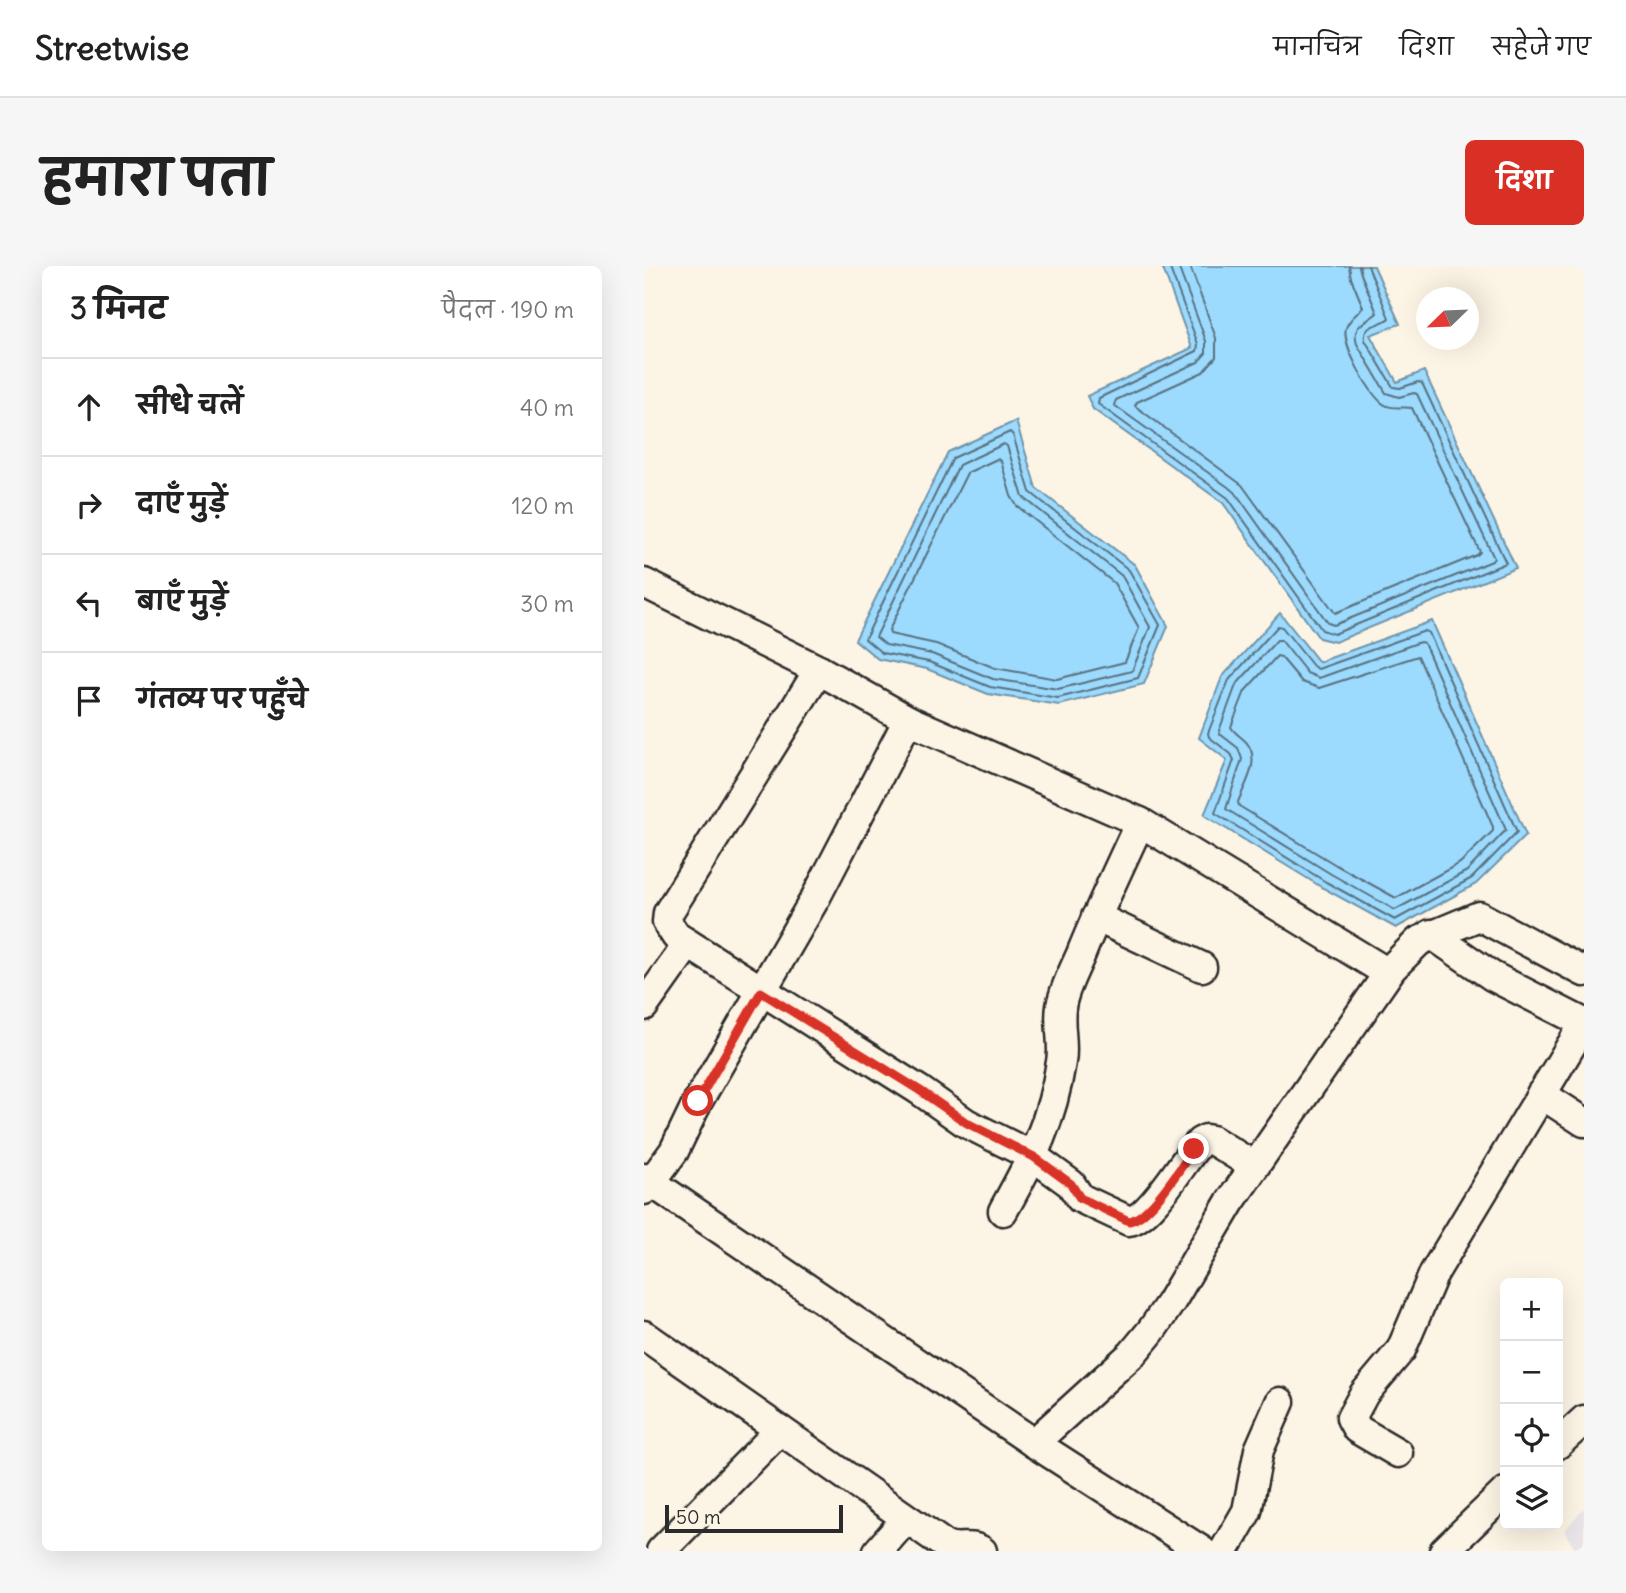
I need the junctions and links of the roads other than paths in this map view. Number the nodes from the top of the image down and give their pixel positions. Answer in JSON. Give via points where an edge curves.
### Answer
{"nodes":[{"id":1,"x":644,"y":583,"type":"edge"},
{"id":2,"x":820,"y":670,"type":"junction"},
{"id":3,"x":908,"y":720,"type":"junction"},
{"id":4,"x":1140,"y":822,"type":"junction"},
{"id":5,"x":1096,"y":917,"type":"junction"},
{"id":6,"x":1431,"y":934,"type":"junction"},
{"id":7,"x":688,"y":944,"type":"junction"},
{"id":8,"x":1202,"y":967,"type":"dead end"},
{"id":9,"x":1584,"y":972,"type":"edge"},
{"id":10,"x":1388,"y":973,"type":"junction"},
{"id":11,"x":761,"y":992,"type":"junction"},
{"id":12,"x":645,"y":1002,"type":"edge"},
{"id":13,"x":1584,"y":1023,"type":"edge"},
{"id":14,"x":1541,"y":1094,"type":"junction"},
{"id":15,"x":1584,"y":1122,"type":"edge"},
{"id":16,"x":1034,"y":1157,"type":"junction"},
{"id":17,"x":1254,"y":1167,"type":"junction"},
{"id":18,"x":646,"y":1183,"type":"edge"},
{"id":19,"x":1003,"y":1211,"type":"dead end"},
{"id":20,"x":644,"y":1335,"type":"edge"},
{"id":21,"x":1280,"y":1402,"type":"dead end"},
{"id":22,"x":1584,"y":1420,"type":"edge"},
{"id":23,"x":780,"y":1430,"type":"junction"},
{"id":24,"x":1563,"y":1439,"type":"edge"},
{"id":25,"x":1034,"y":1443,"type":"junction"},
{"id":26,"x":1398,"y":1453,"type":"dead end"},
{"id":27,"x":1500,"y":1497,"type":"edge"},
{"id":28,"x":906,"y":1519,"type":"junction"},
{"id":29,"x":1164,"y":1541,"type":"edge"},
{"id":30,"x":660,"y":1551,"type":"edge"},
{"id":31,"x":878,"y":1551,"type":"edge"},
{"id":32,"x":982,"y":1551,"type":"edge"},
{"id":33,"x":1202,"y":1551,"type":"edge"},
{"id":34,"x":1224,"y":1551,"type":"edge"},
{"id":35,"x":1444,"y":1551,"type":"edge"}],
"edges":[{"from":1,"to":2,"type":"street"},
{"from":2,"to":3,"type":"street"},
{"from":2,"to":7,"type":"street","via":[[668,913],[670,929]]},
{"from":3,"to":4,"type":"street"},
{"from":3,"to":11,"type":"street"},
{"from":4,"to":5,"type":"street"},
{"from":4,"to":10,"type":"street"},
{"from":5,"to":8,"type":"street"},
{"from":5,"to":16,"type":"street","via":[[1063,998],[1061,1063],[1046,1129]]},
{"from":6,"to":9,"type":"street","via":[[1483,917]]},
{"from":6,"to":10,"type":"street"},
{"from":6,"to":13,"type":"street","via":[[1492,976]]},
{"from":7,"to":11,"type":"street"},
{"from":7,"to":12,"type":"street"},
{"from":10,"to":17,"type":"street"},
{"from":11,"to":16,"type":"street","via":[[967,1123]]},
{"from":11,"to":18,"type":"street","via":[[674,1151]]},
{"from":13,"to":14,"type":"street"},
{"from":14,"to":15,"type":"street"},
{"from":14,"to":26,"type":"street","via":[[1434,1273],[1401,1349],[1353,1411],[1351,1419],[1357,1429]]},
{"from":16,"to":17,"type":"street","via":[[1071,1184],[1080,1198],[1133,1221],[1206,1139]]},
{"from":16,"to":19,"type":"street"},
{"from":17,"to":25,"type":"street","via":[[1151,1331]]},
{"from":18,"to":25,"type":"street"},
{"from":20,"to":23,"type":"street"},
{"from":21,"to":34,"type":"street","via":[[1259,1450],[1247,1511]]},
{"from":22,"to":24,"type":"street"},
{"from":23,"to":28,"type":"street"},
{"from":23,"to":30,"type":"street"},
{"from":25,"to":29,"type":"street"},
{"from":27,"to":35,"type":"street"},
{"from":28,"to":31,"type":"street"},
{"from":28,"to":32,"type":"street","via":[[953,1548],[974,1546]]},
{"from":29,"to":33,"type":"street"}]}
